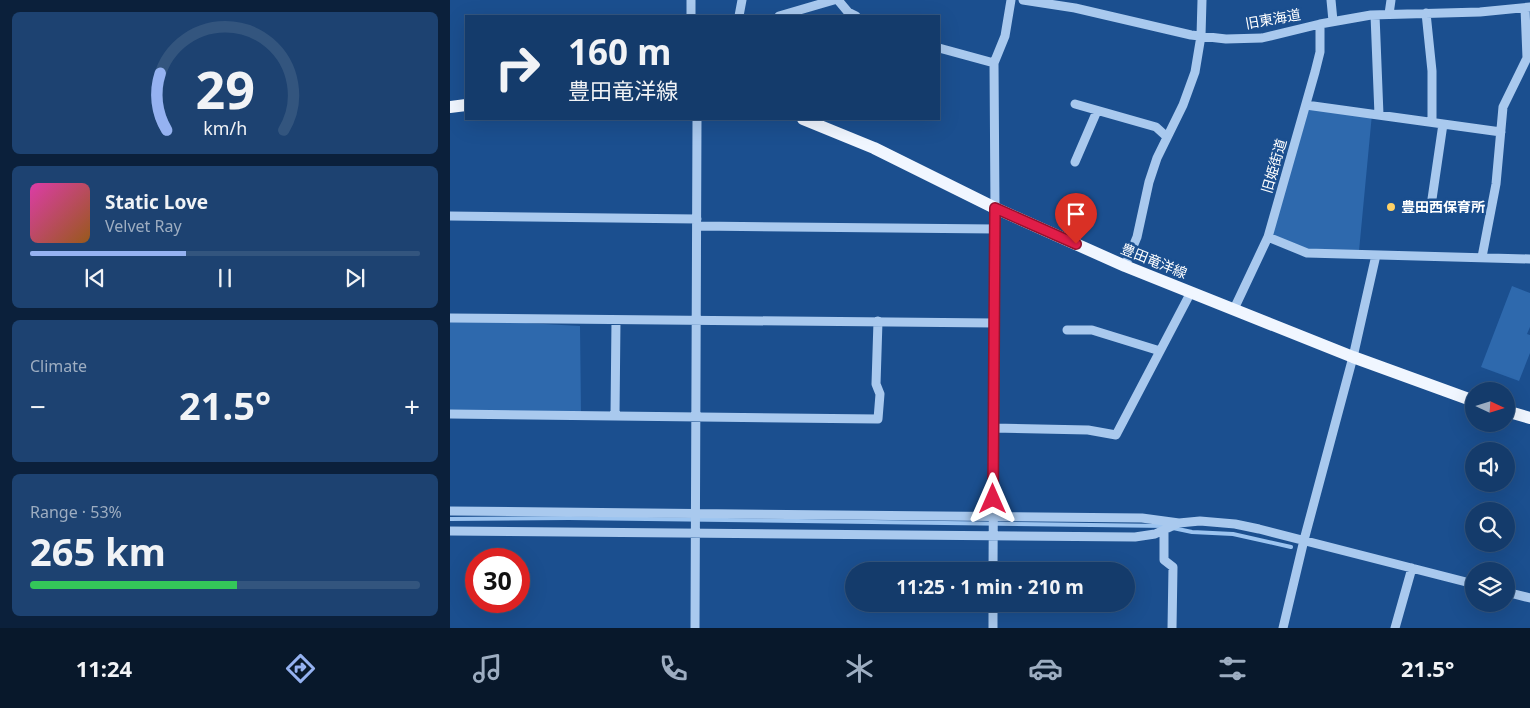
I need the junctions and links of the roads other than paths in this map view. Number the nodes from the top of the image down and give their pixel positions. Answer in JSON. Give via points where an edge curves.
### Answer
{"nodes":[{"id":1,"x":691,"y":0,"type":"edge"},
{"id":2,"x":742,"y":0,"type":"edge"},
{"id":3,"x":834,"y":0,"type":"edge"},
{"id":4,"x":838,"y":0,"type":"edge"},
{"id":5,"x":1011,"y":0,"type":"edge"},
{"id":6,"x":1023,"y":0,"type":"edge"},
{"id":7,"x":1202,"y":0,"type":"edge"},
{"id":8,"x":1330,"y":0,"type":"edge"},
{"id":9,"x":1391,"y":0,"type":"edge"},
{"id":10,"x":1527,"y":8,"type":"edge"},
{"id":11,"x":1426,"y":13,"type":"junction"},
{"id":12,"x":1389,"y":14,"type":"junction"},
{"id":13,"x":691,"y":15,"type":"edge"},
{"id":14,"x":739,"y":15,"type":"edge"},
{"id":15,"x":782,"y":15,"type":"edge"},
{"id":16,"x":854,"y":15,"type":"edge"},
{"id":17,"x":1375,"y":15,"type":"junction"},
{"id":18,"x":1333,"y":21,"type":"junction"},
{"id":19,"x":1320,"y":24,"type":"junction"},
{"id":20,"x":1202,"y":36,"type":"junction"},
{"id":21,"x":940,"y":48,"type":"edge"},
{"id":22,"x":1528,"y":59,"type":"edge"},
{"id":23,"x":994,"y":63,"type":"junction"},
{"id":24,"x":1075,"y":104,"type":"dead end"},
{"id":25,"x":465,"y":105,"type":"edge"},
{"id":26,"x":1306,"y":105,"type":"junction"},
{"id":27,"x":450,"y":108,"type":"edge"},
{"id":28,"x":1097,"y":110,"type":"junction"},
{"id":29,"x":1379,"y":115,"type":"junction"},
{"id":30,"x":697,"y":120,"type":"edge"},
{"id":31,"x":805,"y":120,"type":"edge"},
{"id":32,"x":1432,"y":122,"type":"junction"},
{"id":33,"x":1442,"y":124,"type":"junction"},
{"id":34,"x":1501,"y":132,"type":"junction"},
{"id":35,"x":1168,"y":137,"type":"junction"},
{"id":36,"x":1075,"y":162,"type":"dead end"},
{"id":37,"x":1432,"y":199,"type":"dead end"},
{"id":38,"x":995,"y":208,"type":"junction"},
{"id":39,"x":450,"y":216,"type":"edge"},
{"id":40,"x":697,"y":223,"type":"junction"},
{"id":41,"x":995,"y":229,"type":"junction"},
{"id":42,"x":1268,"y":237,"type":"junction"},
{"id":43,"x":1376,"y":255,"type":"junction"},
{"id":44,"x":1482,"y":258,"type":"junction"},
{"id":45,"x":1530,"y":259,"type":"edge"},
{"id":46,"x":1125,"y":266,"type":"junction"},
{"id":47,"x":1191,"y":292,"type":"junction"},
{"id":48,"x":1234,"y":309,"type":"junction"},
{"id":49,"x":450,"y":318,"type":"edge"},
{"id":50,"x":616,"y":320,"type":"junction"},
{"id":51,"x":696,"y":320,"type":"junction"},
{"id":52,"x":878,"y":321,"type":"junction"},
{"id":53,"x":994,"y":323,"type":"junction"},
{"id":54,"x":1067,"y":330,"type":"dead end"},
{"id":55,"x":1160,"y":351,"type":"junction"},
{"id":56,"x":1353,"y":357,"type":"junction"},
{"id":57,"x":1465,"y":399,"type":"edge"},
{"id":58,"x":450,"y":414,"type":"edge"},
{"id":59,"x":1515,"y":414,"type":"edge"},
{"id":60,"x":615,"y":415,"type":"junction"},
{"id":61,"x":696,"y":416,"type":"junction"},
{"id":62,"x":1530,"y":418,"type":"edge"},
{"id":63,"x":994,"y":428,"type":"junction"},
{"id":64,"x":450,"y":510,"type":"edge"},
{"id":65,"x":696,"y":514,"type":"junction"},
{"id":66,"x":993,"y":517,"type":"junction"},
{"id":67,"x":1179,"y":523,"type":"junction"},
{"id":68,"x":1164,"y":530,"type":"junction"},
{"id":69,"x":450,"y":531,"type":"edge"},
{"id":70,"x":696,"y":534,"type":"junction"},
{"id":71,"x":994,"y":536,"type":"junction"},
{"id":72,"x":1304,"y":540,"type":"junction"},
{"id":73,"x":993,"y":562,"type":"edge"},
{"id":74,"x":1412,"y":568,"type":"junction"},
{"id":75,"x":1465,"y":582,"type":"edge"},
{"id":76,"x":1515,"y":594,"type":"edge"},
{"id":77,"x":1530,"y":598,"type":"edge"},
{"id":78,"x":993,"y":612,"type":"edge"},
{"id":79,"x":695,"y":628,"type":"edge"},
{"id":80,"x":993,"y":628,"type":"edge"},
{"id":81,"x":1172,"y":628,"type":"edge"},
{"id":82,"x":1283,"y":628,"type":"edge"},
{"id":83,"x":1395,"y":628,"type":"edge"}],
"edges":[{"from":1,"to":13,"type":"street"},
{"from":2,"to":14,"type":"street"},
{"from":3,"to":15,"type":"street"},
{"from":4,"to":16,"type":"street"},
{"from":5,"to":23,"type":"street","via":[[1005,36]]},
{"from":6,"to":20,"type":"street","name":"旧東海道"},
{"from":7,"to":20,"type":"street"},
{"from":8,"to":18,"type":"street"},
{"from":9,"to":12,"type":"street"},
{"from":10,"to":11,"type":"street","name":"旧東海道"},
{"from":10,"to":22,"type":"street"},
{"from":11,"to":12,"type":"street","name":"旧東海道"},
{"from":11,"to":32,"type":"street","via":[[1432,71]]},
{"from":12,"to":17,"type":"street","name":"旧東海道"},
{"from":17,"to":18,"type":"street","name":"旧東海道"},
{"from":17,"to":29,"type":"street"},
{"from":18,"to":19,"type":"street","name":"旧東海道"},
{"from":19,"to":20,"type":"street","name":"旧東海道","via":[[1262,38]]},
{"from":19,"to":26,"type":"street","name":"旧姫街道","via":[[1320,52]]},
{"from":20,"to":35,"type":"street","via":[[1192,81]]},
{"from":21,"to":23,"type":"street"},
{"from":22,"to":34,"type":"street","via":[[1503,107]]},
{"from":23,"to":38,"type":"street"},
{"from":24,"to":28,"type":"street"},
{"from":25,"to":27,"type":"main road"},
{"from":26,"to":29,"type":"street"},
{"from":26,"to":42,"type":"street","name":"旧姫街道"},
{"from":28,"to":35,"type":"street","via":[[1156,127]]},
{"from":28,"to":36,"type":"street"},
{"from":29,"to":32,"type":"street"},
{"from":30,"to":40,"type":"street"},
{"from":31,"to":38,"type":"main road","name":"豊田竜洋線","via":[[874,148]]},
{"from":32,"to":33,"type":"street"},
{"from":33,"to":34,"type":"street"},
{"from":33,"to":37,"type":"street"},
{"from":34,"to":44,"type":"street","via":[[1496,184]]},
{"from":35,"to":46,"type":"street","via":[[1149,182],[1137,237]]},
{"from":38,"to":41,"type":"street"},
{"from":38,"to":46,"type":"main road","name":"豊田竜洋線"},
{"from":39,"to":40,"type":"street"},
{"from":40,"to":41,"type":"street"},
{"from":40,"to":51,"type":"street"},
{"from":41,"to":53,"type":"street"},
{"from":42,"to":43,"type":"street","via":[[1307,253]]},
{"from":42,"to":48,"type":"street","name":"旧姫街道"},
{"from":43,"to":44,"type":"street"},
{"from":43,"to":56,"type":"street"},
{"from":44,"to":45,"type":"street"},
{"from":46,"to":47,"type":"main road","name":"豊田竜洋線"},
{"from":47,"to":48,"type":"main road","name":"豊田竜洋線"},
{"from":47,"to":55,"type":"street"},
{"from":48,"to":56,"type":"main road","name":"豊田竜洋線"},
{"from":49,"to":50,"type":"street"},
{"from":50,"to":51,"type":"street"},
{"from":50,"to":60,"type":"street"},
{"from":51,"to":52,"type":"street"},
{"from":51,"to":61,"type":"street"},
{"from":52,"to":53,"type":"street"},
{"from":52,"to":61,"type":"street","via":[[878,419]]},
{"from":53,"to":63,"type":"street"},
{"from":54,"to":55,"type":"street","via":[[1092,330]]},
{"from":55,"to":63,"type":"street","via":[[1116,435],[1088,430]]},
{"from":56,"to":57,"type":"main road","name":"豊田竜洋線"},
{"from":56,"to":72,"type":"street"},
{"from":58,"to":60,"type":"street"},
{"from":59,"to":62,"type":"main road"},
{"from":60,"to":61,"type":"street"},
{"from":61,"to":65,"type":"street"},
{"from":63,"to":66,"type":"street"},
{"from":64,"to":65,"type":"street"},
{"from":65,"to":66,"type":"street"},
{"from":65,"to":70,"type":"street"},
{"from":66,"to":67,"type":"street","via":[[1142,518]]},
{"from":66,"to":71,"type":"street"},
{"from":67,"to":68,"type":"street"},
{"from":67,"to":72,"type":"street","via":[[1235,524]]},
{"from":68,"to":71,"type":"street","via":[[1135,537]]},
{"from":68,"to":81,"type":"street","via":[[1164,560],[1173,567]]},
{"from":69,"to":70,"type":"street"},
{"from":70,"to":71,"type":"street"},
{"from":70,"to":79,"type":"street"},
{"from":71,"to":73,"type":"street"},
{"from":72,"to":74,"type":"street"},
{"from":72,"to":82,"type":"street"},
{"from":74,"to":75,"type":"street"},
{"from":74,"to":83,"type":"street"},
{"from":76,"to":77,"type":"street"},
{"from":78,"to":80,"type":"street"}]}
